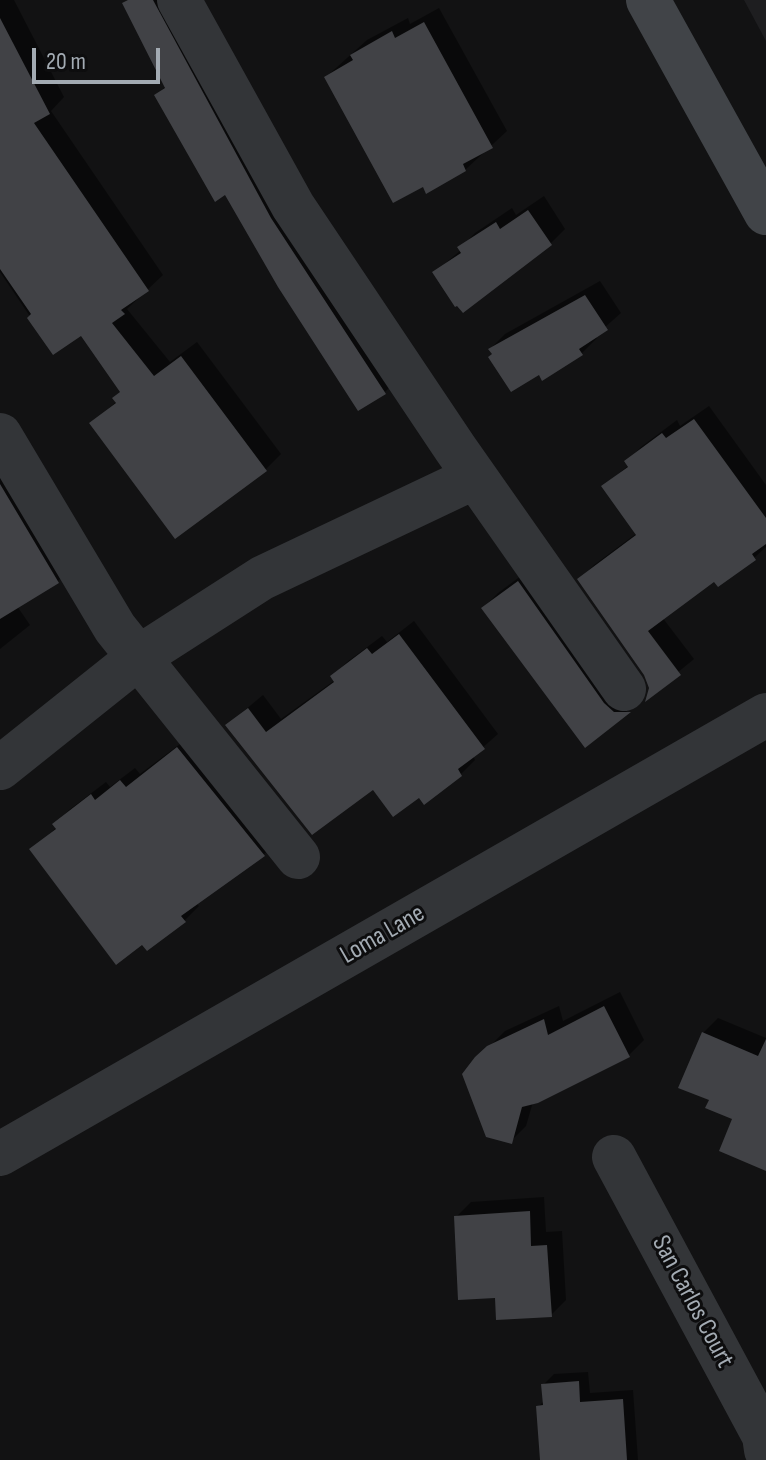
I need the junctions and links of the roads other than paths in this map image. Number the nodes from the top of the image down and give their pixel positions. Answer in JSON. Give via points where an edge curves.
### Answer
{"nodes":[{"id":1,"x":179,"y":0,"type":"edge"},
{"id":2,"x":648,"y":0,"type":"edge"},
{"id":3,"x":766,"y":213,"type":"edge"},
{"id":4,"x":0,"y":435,"type":"edge"},
{"id":5,"x":475,"y":477,"type":"junction"},
{"id":6,"x":139,"y":657,"type":"junction"},
{"id":7,"x":624,"y":689,"type":"dead end"},
{"id":8,"x":766,"y":715,"type":"edge"},
{"id":9,"x":0,"y":768,"type":"edge"},
{"id":10,"x":298,"y":857,"type":"dead end"},
{"id":11,"x":0,"y":1154,"type":"edge"},
{"id":12,"x":614,"y":1157,"type":"dead end"},
{"id":13,"x":766,"y":1450,"type":"edge"}],
"edges":[{"from":1,"to":5,"type":"street","via":[[293,206]]},
{"from":2,"to":3,"type":"main road"},
{"from":4,"to":6,"type":"street","via":[[115,628]]},
{"from":5,"to":6,"type":"street","via":[[262,578]]},
{"from":5,"to":7,"type":"street"},
{"from":6,"to":9,"type":"street"},
{"from":6,"to":10,"type":"street"},
{"from":8,"to":11,"type":"street","name":"Loma Lane"},
{"from":12,"to":13,"type":"street","name":"San Carlos Court","via":[[764,1436]]}]}
